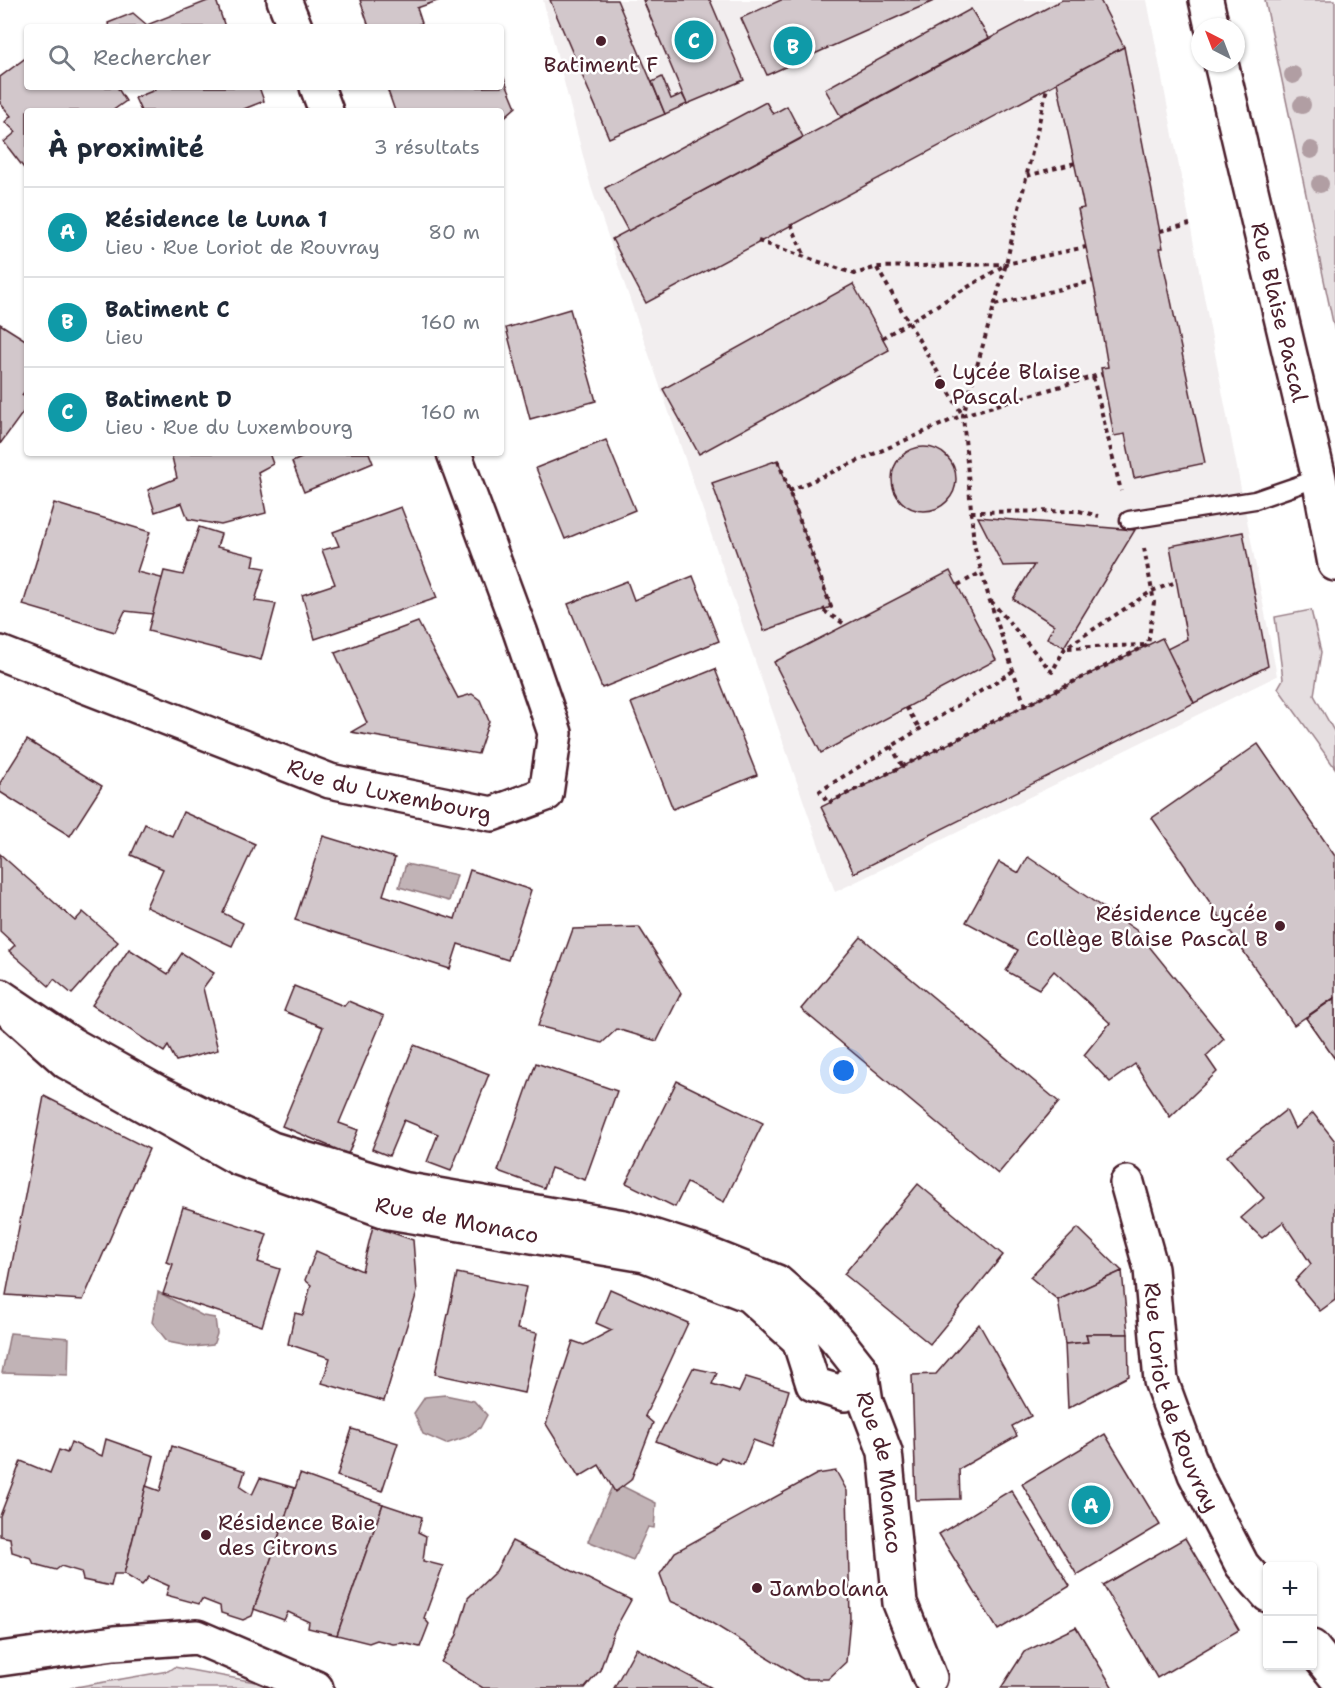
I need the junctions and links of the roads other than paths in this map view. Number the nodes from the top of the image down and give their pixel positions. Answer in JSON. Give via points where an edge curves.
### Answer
{"nodes":[{"id":1,"x":285,"y":0,"type":"edge"},
{"id":2,"x":1206,"y":0,"type":"edge"},
{"id":3,"x":1210,"y":18,"type":"edge"},
{"id":4,"x":294,"y":24,"type":"edge"},
{"id":5,"x":1223,"y":72,"type":"edge"},
{"id":6,"x":318,"y":90,"type":"edge"},
{"id":7,"x":325,"y":108,"type":"edge"},
{"id":8,"x":455,"y":456,"type":"edge"},
{"id":9,"x":1319,"y":478,"type":"junction"},
{"id":10,"x":1128,"y":520,"type":"dead end"},
{"id":11,"x":1335,"y":564,"type":"edge"},
{"id":12,"x":0,"y":653,"type":"edge"},
{"id":13,"x":0,"y":996,"type":"edge"},
{"id":14,"x":0,"y":1002,"type":"edge"},
{"id":15,"x":1127,"y":1183,"type":"dead end"},
{"id":16,"x":861,"y":1370,"type":"junction"},
{"id":17,"x":1263,"y":1589,"type":"edge"},
{"id":18,"x":1317,"y":1653,"type":"edge"},
{"id":19,"x":0,"y":1659,"type":"edge"},
{"id":20,"x":1335,"y":1676,"type":"edge"},
{"id":21,"x":930,"y":1678,"type":"dead end"},
{"id":22,"x":316,"y":1688,"type":"edge"}],
"edges":[{"from":1,"to":4,"type":"street"},
{"from":2,"to":3,"type":"street"},
{"from":5,"to":9,"type":"street","name":"Rue Blaise Pascal"},
{"from":6,"to":7,"type":"street"},
{"from":8,"to":12,"type":"street","name":"Rue du Luxembourg","via":[[555,733],[546,794],[492,814],[330,781]]},
{"from":9,"to":10,"type":"lane","via":[[1255,500]]},
{"from":9,"to":11,"type":"street","name":"Rue Blaise Pascal"},
{"from":13,"to":16,"type":"street","name":"Rue de Monaco","via":[[71,1044],[272,1149],[402,1189],[624,1227],[777,1282],[816,1316]]},
{"from":14,"to":16,"type":"street","name":"Rue de Monaco","via":[[67,1062],[238,1158],[389,1212],[645,1255],[749,1295],[799,1340],[813,1384],[845,1394]]},
{"from":15,"to":17,"type":"street","name":"Rue Loriot de Rouvray","via":[[1151,1269],[1161,1381],[1195,1474],[1242,1565]]},
{"from":16,"to":21,"type":"street","name":"Rue de Monaco","via":[[866,1402],[885,1452],[900,1603]]},
{"from":18,"to":20,"type":"street"},
{"from":19,"to":22,"type":"street","via":[[114,1643],[197,1637]]}]}
